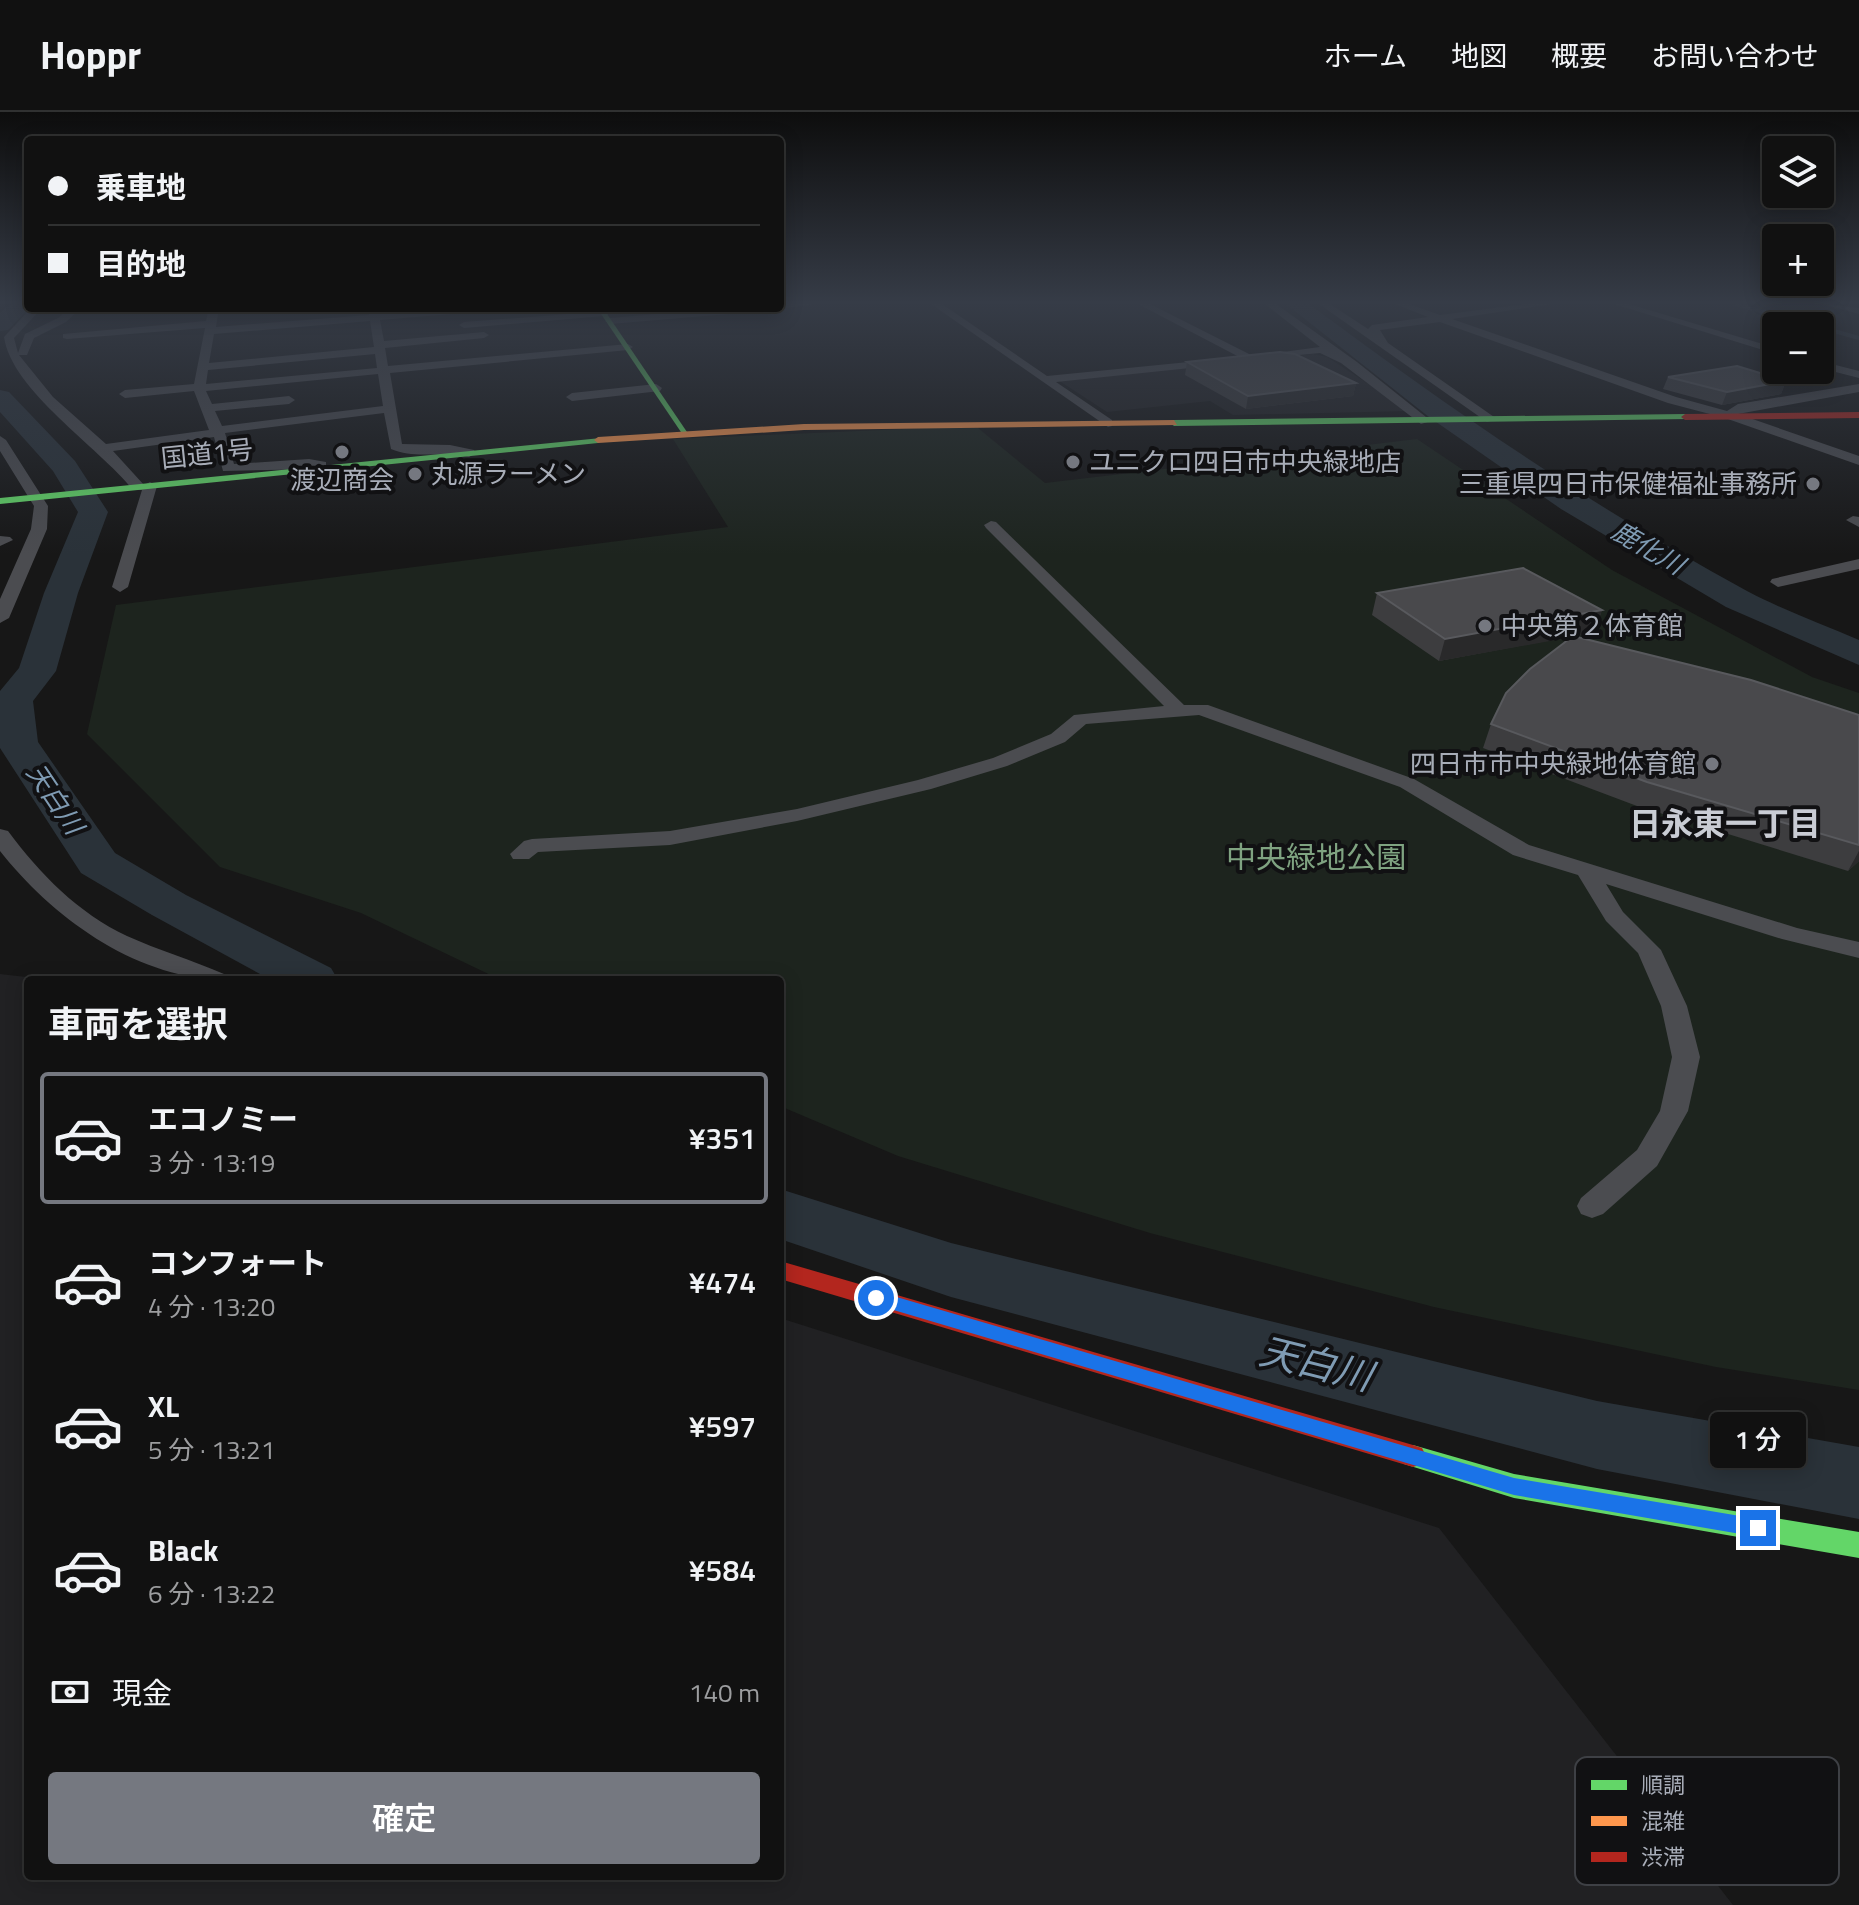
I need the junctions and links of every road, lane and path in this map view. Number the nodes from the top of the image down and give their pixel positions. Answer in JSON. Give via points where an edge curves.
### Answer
{"nodes":[{"id":1,"x":199,"y":387,"type":"edge"},
{"id":2,"x":39,"y":388,"type":"edge"},
{"id":3,"x":192,"y":388,"type":"edge"},
{"id":4,"x":277,"y":388,"type":"edge"},
{"id":5,"x":387,"y":388,"type":"edge"},
{"id":6,"x":656,"y":388,"type":"joint"},
{"id":7,"x":1059,"y":388,"type":"edge"},
{"id":8,"x":1385,"y":388,"type":"edge"},
{"id":9,"x":1445,"y":388,"type":"edge"},
{"id":10,"x":1637,"y":388,"type":"edge"},
{"id":11,"x":1859,"y":388,"type":"edge"},
{"id":12,"x":125,"y":394,"type":"dead end"},
{"id":13,"x":572,"y":397,"type":"dead end"},
{"id":14,"x":246,"y":399,"type":"junction"},
{"id":15,"x":289,"y":400,"type":"junction"},
{"id":16,"x":206,"y":408,"type":"junction"},
{"id":17,"x":390,"y":409,"type":"junction"},
{"id":18,"x":1729,"y":415,"type":"junction"},
{"id":19,"x":1859,"y":415,"type":"edge"},
{"id":20,"x":307,"y":418,"type":"junction"},
{"id":21,"x":1491,"y":419,"type":"junction"},
{"id":22,"x":1428,"y":420,"type":"junction"},
{"id":23,"x":265,"y":423,"type":"junction"},
{"id":24,"x":1108,"y":423,"type":"junction"},
{"id":25,"x":216,"y":432,"type":"junction"},
{"id":26,"x":686,"y":433,"type":"junction"},
{"id":27,"x":0,"y":440,"type":"edge"},
{"id":28,"x":103,"y":448,"type":"junction"},
{"id":29,"x":469,"y":453,"type":"junction"},
{"id":30,"x":1859,"y":461,"type":"edge"},
{"id":31,"x":331,"y":467,"type":"junction"},
{"id":32,"x":144,"y":487,"type":"junction"},
{"id":33,"x":35,"y":497,"type":"junction"},
{"id":34,"x":0,"y":501,"type":"edge"},
{"id":35,"x":991,"y":525,"type":"dead end"},
{"id":36,"x":1859,"y":564,"type":"edge"},
{"id":37,"x":1778,"y":582,"type":"dead end"},
{"id":38,"x":120,"y":587,"type":"dead end"},
{"id":39,"x":0,"y":618,"type":"edge"},
{"id":40,"x":1179,"y":711,"type":"junction"},
{"id":41,"x":0,"y":836,"type":"edge"},
{"id":42,"x":521,"y":854,"type":"dead end"},
{"id":43,"x":1588,"y":873,"type":"junction"},
{"id":44,"x":1859,"y":950,"type":"edge"},
{"id":45,"x":205,"y":976,"type":"edge"},
{"id":46,"x":1592,"y":1206,"type":"dead end"},
{"id":47,"x":784,"y":1271,"type":"edge"},
{"id":48,"x":1859,"y":1545,"type":"edge"}],
"edges":[{"from":1,"to":16,"type":"street"},
{"from":2,"to":28,"type":"street"},
{"from":3,"to":12,"type":"street"},
{"from":4,"to":15,"type":"street"},
{"from":5,"to":17,"type":"street"},
{"from":6,"to":13,"type":"street"},
{"from":6,"to":26,"type":"main road"},
{"from":7,"to":24,"type":"street"},
{"from":8,"to":22,"type":"street"},
{"from":9,"to":21,"type":"street"},
{"from":10,"to":18,"type":"street"},
{"from":11,"to":18,"type":"street","via":[[1738,408]]},
{"from":14,"to":15,"type":"street"},
{"from":14,"to":16,"type":"street"},
{"from":14,"to":23,"type":"street"},
{"from":15,"to":20,"type":"street"},
{"from":16,"to":25,"type":"street"},
{"from":17,"to":20,"type":"street"},
{"from":17,"to":29,"type":"street","via":[[398,449],[453,447]]},
{"from":18,"to":19,"type":"main road","name":"国道1号"},
{"from":18,"to":21,"type":"main road","name":"国道1号"},
{"from":18,"to":30,"type":"street"},
{"from":20,"to":23,"type":"street"},
{"from":21,"to":22,"type":"main road","name":"国道1号"},
{"from":22,"to":24,"type":"main road","name":"国道1号"},
{"from":23,"to":25,"type":"street"},
{"from":24,"to":26,"type":"main road","name":"国道1号"},
{"from":25,"to":28,"type":"street"},
{"from":25,"to":31,"type":"street","via":[[228,468],[309,463]]},
{"from":26,"to":29,"type":"main road","name":"国道1号"},
{"from":27,"to":33,"type":"street"},
{"from":28,"to":32,"type":"street"},
{"from":29,"to":31,"type":"main road","name":"国道1号"},
{"from":31,"to":32,"type":"main road","name":"国道1号"},
{"from":32,"to":33,"type":"main road","name":"国道1号"},
{"from":32,"to":38,"type":"street"},
{"from":33,"to":34,"type":"main road","name":"国道1号"},
{"from":33,"to":39,"type":"street","via":[[41,506],[39,529]]},
{"from":35,"to":40,"type":"street"},
{"from":36,"to":37,"type":"street"},
{"from":40,"to":42,"type":"street","via":[[1081,719],[1058,738],[1000,762],[797,815],[670,838],[532,846]]},
{"from":40,"to":43,"type":"street","via":[[1201,709],[1407,783],[1521,850]]},
{"from":41,"to":45,"type":"street","via":[[39,885],[83,919],[114,939]]},
{"from":43,"to":44,"type":"street"},
{"from":43,"to":46,"type":"street","via":[[1614,916],[1649,950],[1674,1006],[1686,1057],[1674,1111],[1647,1158]]},
{"from":47,"to":48,"type":"main road","via":[[1514,1486]]}]}
